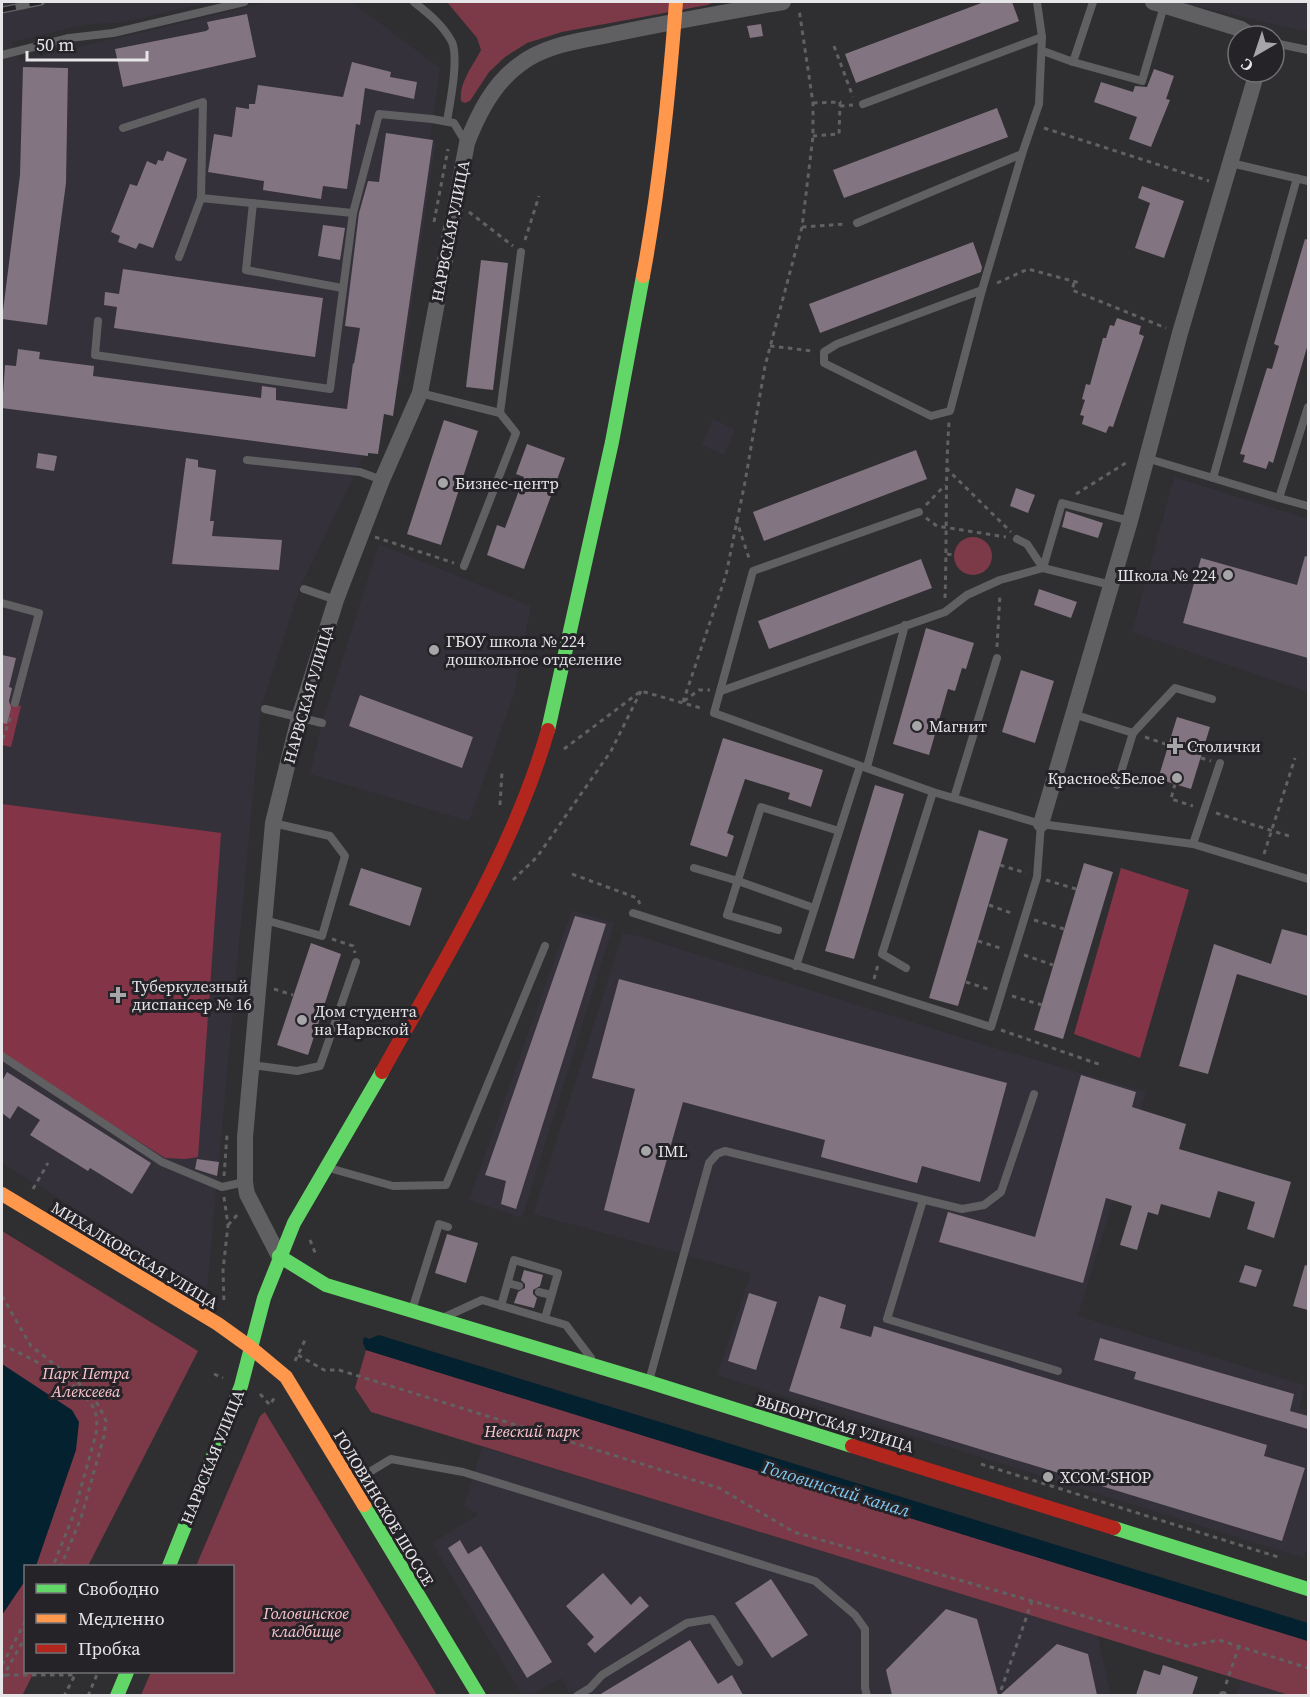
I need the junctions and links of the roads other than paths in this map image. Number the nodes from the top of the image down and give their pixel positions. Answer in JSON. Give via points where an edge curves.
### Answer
{"nodes":[{"id":1,"x":244,"y":2,"type":"edge"},
{"id":2,"x":414,"y":2,"type":"edge"},
{"id":3,"x":676,"y":2,"type":"edge"},
{"id":4,"x":783,"y":2,"type":"edge"},
{"id":5,"x":1037,"y":2,"type":"edge"},
{"id":6,"x":1093,"y":2,"type":"edge"},
{"id":7,"x":1158,"y":4,"type":"edge"},
{"id":8,"x":1226,"y":24,"type":"edge"},
{"id":9,"x":1042,"y":38,"type":"junction"},
{"id":10,"x":1286,"y":45,"type":"edge"},
{"id":11,"x":1308,"y":50,"type":"edge"},
{"id":12,"x":1043,"y":51,"type":"junction"},
{"id":13,"x":2,"y":56,"type":"edge"},
{"id":14,"x":1073,"y":62,"type":"junction"},
{"id":15,"x":1254,"y":84,"type":"edge"},
{"id":16,"x":859,"y":104,"type":"road end"},
{"id":17,"x":447,"y":122,"type":"junction"},
{"id":18,"x":123,"y":128,"type":"dead end"},
{"id":19,"x":467,"y":143,"type":"junction"},
{"id":20,"x":1022,"y":154,"type":"junction"},
{"id":21,"x":1231,"y":163,"type":"junction"},
{"id":22,"x":1297,"y":178,"type":"junction"},
{"id":23,"x":1308,"y":181,"type":"edge"},
{"id":24,"x":201,"y":198,"type":"junction"},
{"id":25,"x":254,"y":203,"type":"junction"},
{"id":26,"x":353,"y":213,"type":"junction"},
{"id":27,"x":857,"y":223,"type":"road end"},
{"id":28,"x":521,"y":252,"type":"road end"},
{"id":29,"x":179,"y":257,"type":"dead end"},
{"id":30,"x":342,"y":288,"type":"junction"},
{"id":31,"x":982,"y":290,"type":"junction"},
{"id":32,"x":98,"y":321,"type":"dead end"},
{"id":33,"x":420,"y":393,"type":"junction"},
{"id":34,"x":1308,"y":407,"type":"edge"},
{"id":35,"x":500,"y":413,"type":"junction"},
{"id":36,"x":1139,"y":455,"type":"junction"},
{"id":37,"x":247,"y":460,"type":"dead end"},
{"id":38,"x":1213,"y":478,"type":"junction"},
{"id":39,"x":382,"y":480,"type":"junction"},
{"id":40,"x":1279,"y":498,"type":"junction"},
{"id":41,"x":1308,"y":507,"type":"edge"},
{"id":42,"x":919,"y":512,"type":"dead end"},
{"id":43,"x":1130,"y":521,"type":"junction"},
{"id":44,"x":1017,"y":539,"type":"road end"},
{"id":45,"x":464,"y":566,"type":"road end"},
{"id":46,"x":1043,"y":568,"type":"junction"},
{"id":47,"x":1111,"y":585,"type":"junction"},
{"id":48,"x":304,"y":589,"type":"dead end"},
{"id":49,"x":336,"y":600,"type":"junction"},
{"id":50,"x":2,"y":603,"type":"edge"},
{"id":51,"x":905,"y":625,"type":"junction"},
{"id":52,"x":997,"y":658,"type":"road end"},
{"id":53,"x":721,"y":691,"type":"junction"},
{"id":54,"x":1212,"y":699,"type":"dead end"},
{"id":55,"x":15,"y":704,"type":"road end"},
{"id":56,"x":265,"y":709,"type":"dead end"},
{"id":57,"x":1073,"y":714,"type":"junction"},
{"id":58,"x":299,"y":718,"type":"junction"},
{"id":59,"x":321,"y":723,"type":"dead end"},
{"id":60,"x":1133,"y":732,"type":"junction"},
{"id":61,"x":1220,"y":763,"type":"dead end"},
{"id":62,"x":863,"y":766,"type":"junction"},
{"id":63,"x":1117,"y":785,"type":"dead end"},
{"id":64,"x":933,"y":792,"type":"junction"},
{"id":65,"x":954,"y":798,"type":"junction"},
{"id":66,"x":273,"y":823,"type":"junction"},
{"id":67,"x":1041,"y":824,"type":"junction"},
{"id":68,"x":839,"y":831,"type":"junction"},
{"id":69,"x":1193,"y":844,"type":"junction"},
{"id":70,"x":694,"y":868,"type":"dead end"},
{"id":71,"x":1308,"y":879,"type":"edge"},
{"id":72,"x":738,"y":881,"type":"junction"},
{"id":73,"x":814,"y":908,"type":"junction"},
{"id":74,"x":633,"y":913,"type":"dead end"},
{"id":75,"x":265,"y":920,"type":"junction"},
{"id":76,"x":778,"y":930,"type":"dead end"},
{"id":77,"x":546,"y":946,"type":"dead end"},
{"id":78,"x":356,"y":962,"type":"dead end"},
{"id":79,"x":796,"y":966,"type":"junction"},
{"id":80,"x":906,"y":968,"type":"dead end"},
{"id":81,"x":2,"y":1056,"type":"edge"},
{"id":82,"x":252,"y":1065,"type":"junction"},
{"id":83,"x":1034,"y":1094,"type":"dead end"},
{"id":84,"x":326,"y":1167,"type":"junction"},
{"id":85,"x":245,"y":1182,"type":"junction"},
{"id":86,"x":2,"y":1194,"type":"edge"},
{"id":87,"x":923,"y":1200,"type":"junction"},
{"id":88,"x":448,"y":1227,"type":"dead end"},
{"id":89,"x":279,"y":1256,"type":"junction"},
{"id":90,"x":508,"y":1283,"type":"junction"},
{"id":91,"x":519,"y":1286,"type":"dead end"},
{"id":92,"x":538,"y":1292,"type":"dead end"},
{"id":93,"x":551,"y":1295,"type":"junction"},
{"id":94,"x":501,"y":1306,"type":"junction"},
{"id":95,"x":412,"y":1310,"type":"junction"},
{"id":96,"x":545,"y":1318,"type":"junction"},
{"id":97,"x":440,"y":1319,"type":"junction"},
{"id":98,"x":250,"y":1347,"type":"junction"},
{"id":99,"x":596,"y":1366,"type":"junction"},
{"id":100,"x":1059,"y":1371,"type":"dead end"},
{"id":101,"x":649,"y":1382,"type":"junction"},
{"id":102,"x":350,"y":1484,"type":"junction"},
{"id":103,"x":169,"y":1565,"type":"edge"},
{"id":104,"x":1308,"y":1589,"type":"edge"},
{"id":105,"x":739,"y":1662,"type":"dead end"},
{"id":106,"x":126,"y":1673,"type":"edge"},
{"id":107,"x":117,"y":1695,"type":"edge"},
{"id":108,"x":479,"y":1695,"type":"edge"},
{"id":109,"x":577,"y":1695,"type":"edge"},
{"id":110,"x":867,"y":1695,"type":"edge"}],
"edges":[{"from":1,"to":13,"type":"lane"},
{"from":2,"to":17,"type":"lane","via":[[434,17],[453,44],[454,78]]},
{"from":3,"to":84,"type":"street","name":"НАРВСКАЯ УЛИЦА","via":[[660,177],[638,315],[544,749],[508,843],[466,924]]},
{"from":4,"to":19,"type":"street","name":"НАРВСКАЯ УЛИЦА","via":[[636,29],[540,52],[502,81],[476,120]]},
{"from":5,"to":9,"type":"lane"},
{"from":6,"to":14,"type":"lane"},
{"from":7,"to":8,"type":"street"},
{"from":7,"to":14,"type":"lane","via":[[1142,81]]},
{"from":9,"to":12,"type":"lane"},
{"from":9,"to":16,"type":"lane"},
{"from":10,"to":11,"type":"lane"},
{"from":12,"to":14,"type":"lane"},
{"from":12,"to":20,"type":"lane","via":[[1039,104]]},
{"from":15,"to":21,"type":"street"},
{"from":17,"to":19,"type":"lane","via":[[454,123]]},
{"from":17,"to":26,"type":"lane","via":[[380,114]]},
{"from":18,"to":24,"type":"lane","via":[[203,102]]},
{"from":19,"to":33,"type":"street","name":"НАРВСКАЯ УЛИЦА"},
{"from":20,"to":27,"type":"lane"},
{"from":20,"to":31,"type":"lane"},
{"from":21,"to":22,"type":"lane"},
{"from":21,"to":36,"type":"street"},
{"from":22,"to":23,"type":"lane"},
{"from":22,"to":38,"type":"lane"},
{"from":24,"to":25,"type":"lane"},
{"from":24,"to":29,"type":"lane"},
{"from":25,"to":26,"type":"lane"},
{"from":25,"to":30,"type":"lane","via":[[246,270]]},
{"from":26,"to":30,"type":"lane"},
{"from":28,"to":35,"type":"lane"},
{"from":30,"to":32,"type":"lane","via":[[330,389],[94,355]]},
{"from":31,"to":31,"type":"lane","via":[[950,411],[931,416],[824,363],[824,352],[837,344]]},
{"from":33,"to":35,"type":"lane"},
{"from":33,"to":39,"type":"street","name":"НАРВСКАЯ УЛИЦА"},
{"from":34,"to":40,"type":"lane"},
{"from":35,"to":45,"type":"lane","via":[[516,433]]},
{"from":36,"to":38,"type":"lane"},
{"from":36,"to":43,"type":"street"},
{"from":37,"to":39,"type":"lane","via":[[360,472]]},
{"from":38,"to":40,"type":"lane"},
{"from":39,"to":49,"type":"street","name":"НАРВСКАЯ УЛИЦА"},
{"from":40,"to":41,"type":"lane"},
{"from":42,"to":53,"type":"lane","via":[[753,571]]},
{"from":43,"to":46,"type":"lane","via":[[1062,503]]},
{"from":43,"to":47,"type":"street"},
{"from":44,"to":46,"type":"lane","via":[[1027,544]]},
{"from":46,"to":47,"type":"lane"},
{"from":46,"to":51,"type":"lane","via":[[1000,580],[967,595],[945,612]]},
{"from":47,"to":57,"type":"street"},
{"from":48,"to":49,"type":"lane"},
{"from":49,"to":58,"type":"street","name":"НАРВСКАЯ УЛИЦА"},
{"from":50,"to":55,"type":"lane","via":[[39,613]]},
{"from":51,"to":53,"type":"lane"},
{"from":51,"to":62,"type":"lane"},
{"from":52,"to":65,"type":"lane"},
{"from":53,"to":62,"type":"lane","via":[[714,713]]},
{"from":54,"to":60,"type":"lane","via":[[1175,688]]},
{"from":56,"to":58,"type":"lane"},
{"from":57,"to":60,"type":"lane"},
{"from":57,"to":67,"type":"street"},
{"from":58,"to":59,"type":"lane"},
{"from":58,"to":66,"type":"street","name":"НАРВСКАЯ УЛИЦА"},
{"from":60,"to":63,"type":"lane"},
{"from":61,"to":69,"type":"lane"},
{"from":62,"to":64,"type":"lane"},
{"from":62,"to":68,"type":"lane"},
{"from":64,"to":65,"type":"lane"},
{"from":64,"to":80,"type":"lane","via":[[882,954]]},
{"from":65,"to":67,"type":"lane"},
{"from":66,"to":75,"type":"street","name":"НАРВСКАЯ УЛИЦА"},
{"from":66,"to":75,"type":"lane","via":[[330,836],[345,856],[322,936]]},
{"from":67,"to":69,"type":"lane"},
{"from":67,"to":79,"type":"lane","via":[[1037,877],[991,1027]]},
{"from":68,"to":72,"type":"lane","via":[[761,807]]},
{"from":68,"to":73,"type":"lane"},
{"from":69,"to":71,"type":"lane"},
{"from":70,"to":72,"type":"lane"},
{"from":72,"to":73,"type":"lane"},
{"from":72,"to":76,"type":"lane","via":[[727,915]]},
{"from":73,"to":79,"type":"lane"},
{"from":74,"to":79,"type":"lane"},
{"from":75,"to":82,"type":"street","name":"НАРВСКАЯ УЛИЦА"},
{"from":77,"to":84,"type":"lane","via":[[446,1185],[393,1186]]},
{"from":78,"to":82,"type":"lane","via":[[320,1066],[297,1071]]},
{"from":81,"to":85,"type":"lane","via":[[162,1162],[222,1187]]},
{"from":82,"to":85,"type":"street","name":"НАРВСКАЯ УЛИЦА"},
{"from":83,"to":87,"type":"lane","via":[[1001,1192],[984,1205],[962,1209]]},
{"from":84,"to":89,"type":"street","name":"НАРВСКАЯ УЛИЦА"},
{"from":85,"to":89,"type":"street","name":"НАРВСКАЯ УЛИЦА","via":[[251,1203]]},
{"from":86,"to":98,"type":"street","name":"МИХАЛКОВСКАЯ УЛИЦА"},
{"from":87,"to":100,"type":"lane","via":[[887,1319]]},
{"from":87,"to":101,"type":"lane","via":[[725,1151],[717,1154],[709,1163]]},
{"from":88,"to":95,"type":"lane","via":[[439,1224]]},
{"from":89,"to":95,"type":"street","name":"ВЫБОРГСКАЯ УЛИЦА","via":[[326,1285]]},
{"from":89,"to":98,"type":"street","name":"НАРВСКАЯ УЛИЦА"},
{"from":90,"to":91,"type":"lane"},
{"from":90,"to":93,"type":"lane","via":[[514,1260],[558,1273]]},
{"from":90,"to":94,"type":"lane"},
{"from":92,"to":93,"type":"lane"},
{"from":93,"to":96,"type":"lane"},
{"from":94,"to":96,"type":"lane"},
{"from":94,"to":97,"type":"lane","via":[[482,1300]]},
{"from":95,"to":97,"type":"street","name":"ВЫБОРГСКАЯ УЛИЦА"},
{"from":96,"to":99,"type":"lane","via":[[566,1325]]},
{"from":97,"to":99,"type":"street","name":"ВЫБОРГСКАЯ УЛИЦА"},
{"from":98,"to":102,"type":"street","name":"ГОЛОВИНСКОЕ ШОССЕ","via":[[286,1377]]},
{"from":98,"to":103,"type":"street","name":"НАРВСКАЯ УЛИЦА","via":[[241,1386]]},
{"from":99,"to":101,"type":"street","name":"ВЫБОРГСКАЯ УЛИЦА"},
{"from":101,"to":104,"type":"street","name":"ВЫБОРГСКАЯ УЛИЦА"},
{"from":102,"to":108,"type":"street","name":"ГОЛОВИНСКОЕ ШОССЕ"},
{"from":102,"to":110,"type":"lane","via":[[391,1459],[463,1472],[815,1581],[855,1615],[865,1629]]},
{"from":105,"to":109,"type":"lane","via":[[712,1619],[687,1623],[602,1675]]},
{"from":106,"to":107,"type":"street"}]}
